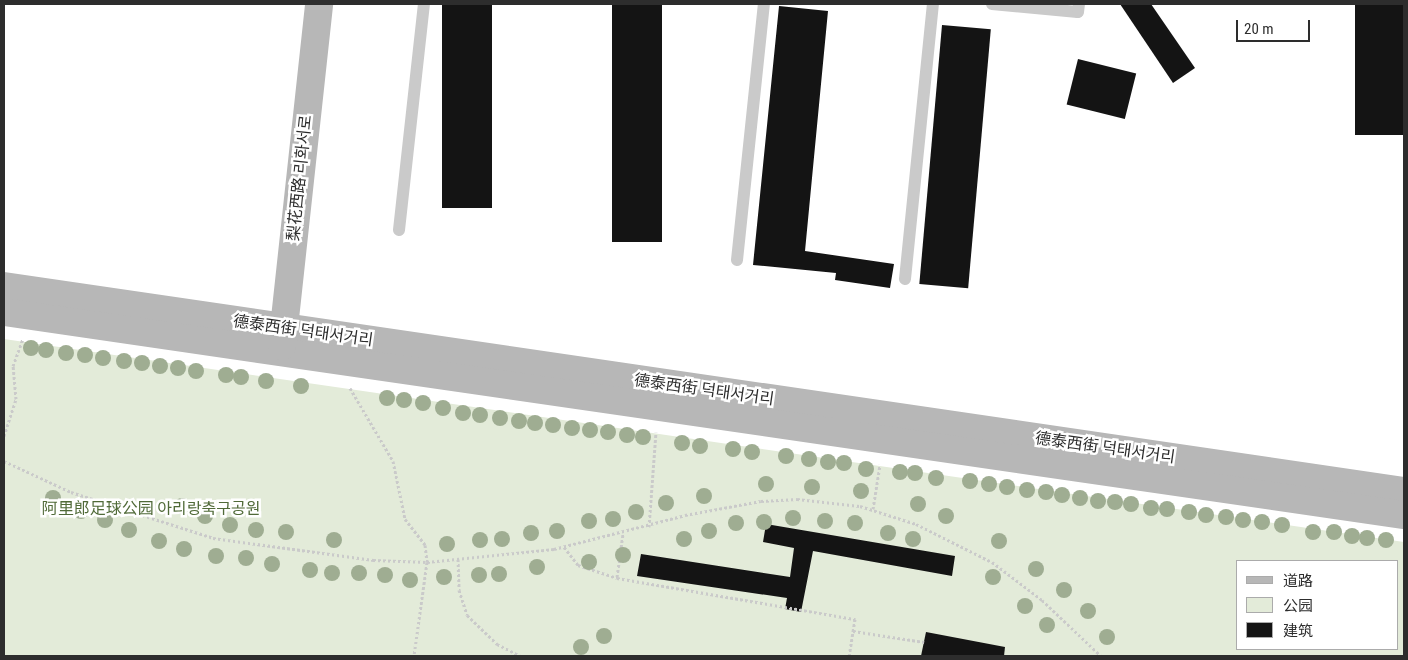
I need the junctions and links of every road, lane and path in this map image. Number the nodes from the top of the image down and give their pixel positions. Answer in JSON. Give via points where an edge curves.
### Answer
{"nodes":[{"id":1,"x":319,"y":4,"type":"edge"},
{"id":2,"x":424,"y":4,"type":"edge"},
{"id":3,"x":764,"y":4,"type":"edge"},
{"id":4,"x":933,"y":4,"type":"edge"},
{"id":5,"x":992,"y":4,"type":"edge"},
{"id":6,"x":1079,"y":4,"type":"edge"},
{"id":7,"x":399,"y":230,"type":"dead end"},
{"id":8,"x":737,"y":260,"type":"dead end"},
{"id":9,"x":905,"y":278,"type":"dead end"},
{"id":10,"x":4,"y":286,"type":"edge"},
{"id":11,"x":4,"y":312,"type":"edge"},
{"id":12,"x":25,"y":334,"type":"dead end"},
{"id":13,"x":283,"y":341,"type":"junction"},
{"id":14,"x":346,"y":381,"type":"dead end"},
{"id":15,"x":657,"y":426,"type":"dead end"},
{"id":16,"x":4,"y":436,"type":"edge"},
{"id":17,"x":881,"y":459,"type":"dead end"},
{"id":18,"x":4,"y":460,"type":"edge"},
{"id":19,"x":1404,"y":491,"type":"edge"},
{"id":20,"x":873,"y":509,"type":"junction"},
{"id":21,"x":1404,"y":515,"type":"edge"},
{"id":22,"x":649,"y":527,"type":"junction"},
{"id":23,"x":623,"y":534,"type":"junction"},
{"id":24,"x":564,"y":547,"type":"junction"},
{"id":25,"x":458,"y":559,"type":"junction"},
{"id":26,"x":427,"y":562,"type":"junction"},
{"id":27,"x":617,"y":578,"type":"junction"},
{"id":28,"x":853,"y":631,"type":"junction"},
{"id":29,"x":924,"y":642,"type":"dead end"},
{"id":30,"x":414,"y":656,"type":"edge"},
{"id":31,"x":520,"y":656,"type":"edge"},
{"id":32,"x":849,"y":656,"type":"edge"},
{"id":33,"x":1101,"y":656,"type":"edge"}],
"edges":[{"from":1,"to":13,"type":"street","name":"梨花西路 리화서로"},
{"from":2,"to":7,"type":"lane"},
{"from":3,"to":8,"type":"lane"},
{"from":4,"to":9,"type":"lane"},
{"from":5,"to":6,"type":"lane","via":[[1078,12]]},
{"from":10,"to":13,"type":"street","name":"德泰西街 덕태서거리"},
{"from":11,"to":13,"type":"street","name":"德泰西街 덕태서거리"},
{"from":12,"to":16,"type":"path","via":[[15,355],[16,399]]},
{"from":13,"to":19,"type":"street","name":"德泰西街 덕태서거리"},
{"from":13,"to":21,"type":"street","name":"德泰西街 덕태서거리"},
{"from":14,"to":26,"type":"path","via":[[394,461],[404,519],[425,545]]},
{"from":15,"to":22,"type":"path"},
{"from":17,"to":20,"type":"path"},
{"from":18,"to":26,"type":"path","via":[[71,492],[213,538],[308,554]]},
{"from":20,"to":22,"type":"path","via":[[797,499],[761,501]]},
{"from":20,"to":33,"type":"path","via":[[949,538],[992,562],[1042,600]]},
{"from":22,"to":23,"type":"path"},
{"from":23,"to":24,"type":"path"},
{"from":23,"to":27,"type":"path","via":[[625,546]]},
{"from":24,"to":25,"type":"path"},
{"from":24,"to":27,"type":"path","via":[[578,565]]},
{"from":25,"to":26,"type":"path"},
{"from":25,"to":31,"type":"path","via":[[459,590],[467,615],[496,644]]},
{"from":26,"to":30,"type":"path"},
{"from":27,"to":28,"type":"path","via":[[855,619]]},
{"from":28,"to":29,"type":"path"},
{"from":28,"to":32,"type":"path"}]}
